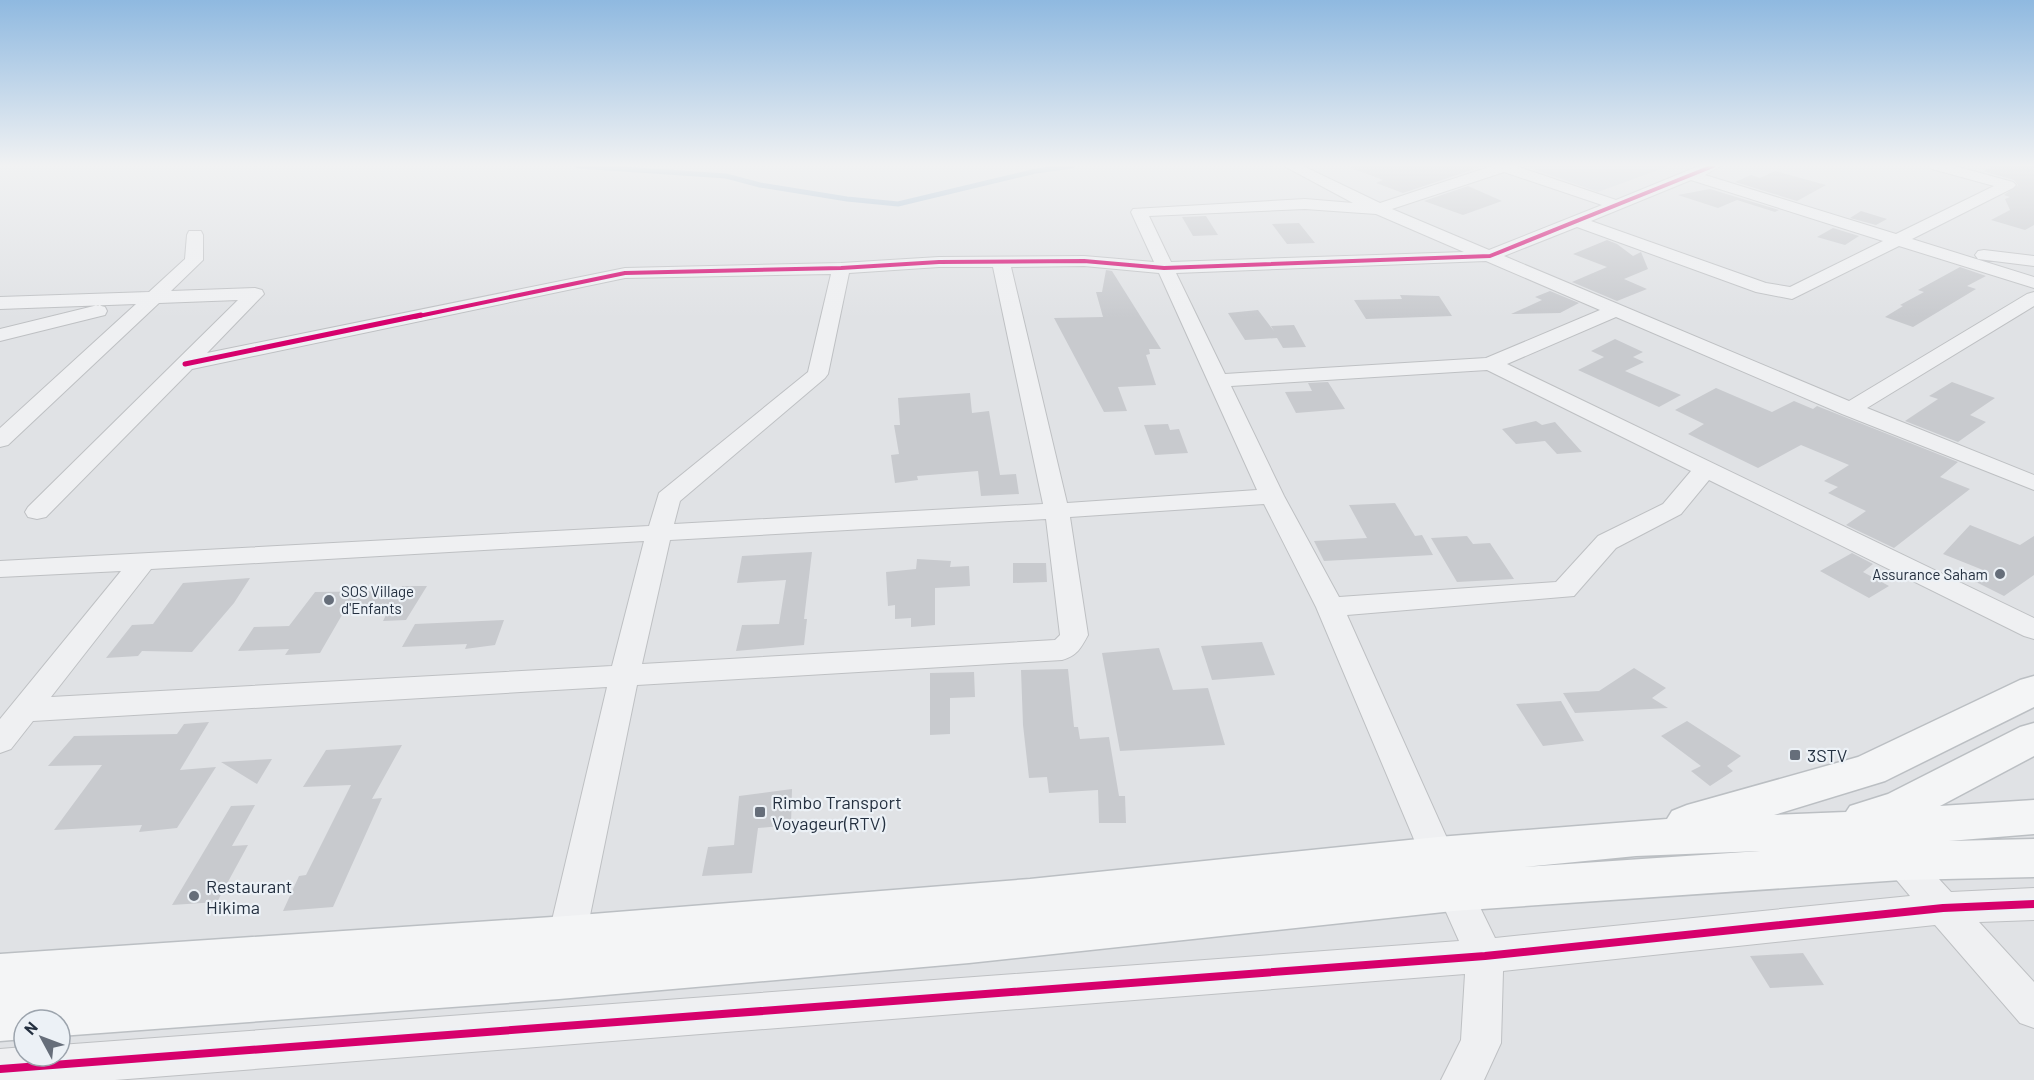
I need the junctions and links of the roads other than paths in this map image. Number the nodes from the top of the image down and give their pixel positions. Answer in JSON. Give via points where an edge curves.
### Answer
{"nodes":[{"id":1,"x":1141,"y":216,"type":"edge"},
{"id":2,"x":1396,"y":216,"type":"edge"},
{"id":3,"x":1588,"y":216,"type":"edge"},
{"id":4,"x":1834,"y":216,"type":"edge"},
{"id":5,"x":1946,"y":216,"type":"edge"},
{"id":6,"x":1576,"y":221,"type":"junction"},
{"id":7,"x":195,"y":235,"type":"dead end"},
{"id":8,"x":1905,"y":237,"type":"junction"},
{"id":9,"x":1490,"y":256,"type":"junction"},
{"id":10,"x":1980,"y":260,"type":"junction"},
{"id":11,"x":1001,"y":261,"type":"junction"},
{"id":12,"x":2034,"y":261,"type":"edge"},
{"id":13,"x":1164,"y":267,"type":"junction"},
{"id":14,"x":842,"y":268,"type":"junction"},
{"id":15,"x":2034,"y":283,"type":"edge"},
{"id":16,"x":154,"y":298,"type":"junction"},
{"id":17,"x":2034,"y":298,"type":"edge"},
{"id":18,"x":0,"y":303,"type":"edge"},
{"id":19,"x":1616,"y":310,"type":"junction"},
{"id":20,"x":0,"y":335,"type":"edge"},
{"id":21,"x":185,"y":364,"type":"junction"},
{"id":22,"x":1490,"y":364,"type":"junction"},
{"id":23,"x":1218,"y":381,"type":"junction"},
{"id":24,"x":1850,"y":409,"type":"junction"},
{"id":25,"x":0,"y":440,"type":"edge"},
{"id":26,"x":1705,"y":469,"type":"junction"},
{"id":27,"x":2034,"y":483,"type":"edge"},
{"id":28,"x":1272,"y":496,"type":"junction"},
{"id":29,"x":1057,"y":511,"type":"junction"},
{"id":30,"x":37,"y":512,"type":"dead end"},
{"id":31,"x":659,"y":531,"type":"junction"},
{"id":32,"x":143,"y":561,"type":"junction"},
{"id":33,"x":0,"y":569,"type":"edge"},
{"id":34,"x":1330,"y":608,"type":"junction"},
{"id":35,"x":2034,"y":629,"type":"edge"},
{"id":36,"x":624,"y":676,"type":"junction"},
{"id":37,"x":2034,"y":690,"type":"edge"},
{"id":38,"x":25,"y":710,"type":"junction"},
{"id":39,"x":2034,"y":738,"type":"edge"},
{"id":40,"x":0,"y":741,"type":"edge"},
{"id":41,"x":2034,"y":818,"type":"edge"},
{"id":42,"x":1825,"y":830,"type":"junction"},
{"id":43,"x":1647,"y":857,"type":"junction"},
{"id":44,"x":2034,"y":858,"type":"edge"},
{"id":45,"x":1901,"y":861,"type":"junction"},
{"id":46,"x":1445,"y":873,"type":"junction"},
{"id":47,"x":2034,"y":904,"type":"edge"},
{"id":48,"x":1943,"y":908,"type":"junction"},
{"id":49,"x":563,"y":956,"type":"junction"},
{"id":50,"x":1485,"y":956,"type":"junction"},
{"id":51,"x":0,"y":977,"type":"edge"},
{"id":52,"x":2034,"y":1010,"type":"edge"},
{"id":53,"x":0,"y":1017,"type":"edge"},
{"id":54,"x":0,"y":1069,"type":"edge"},
{"id":55,"x":1462,"y":1080,"type":"edge"}],
"edges":[{"from":1,"to":13,"type":"street"},
{"from":2,"to":9,"type":"street"},
{"from":3,"to":6,"type":"street"},
{"from":4,"to":8,"type":"street"},
{"from":5,"to":8,"type":"street"},
{"from":6,"to":8,"type":"street","via":[[1776,292],[1792,293]]},
{"from":6,"to":9,"type":"street"},
{"from":7,"to":16,"type":"street","via":[[194,260]]},
{"from":8,"to":10,"type":"street"},
{"from":9,"to":13,"type":"street"},
{"from":9,"to":19,"type":"street"},
{"from":10,"to":12,"type":"street"},
{"from":10,"to":15,"type":"street"},
{"from":11,"to":13,"type":"street","via":[[1084,261]]},
{"from":11,"to":14,"type":"street"},
{"from":11,"to":29,"type":"street"},
{"from":13,"to":23,"type":"street"},
{"from":14,"to":21,"type":"street","via":[[625,273]]},
{"from":14,"to":31,"type":"street","via":[[818,374],[668,498]]},
{"from":16,"to":18,"type":"street"},
{"from":16,"to":20,"type":"street"},
{"from":16,"to":21,"type":"street","via":[[255,294]]},
{"from":16,"to":25,"type":"street"},
{"from":17,"to":24,"type":"street"},
{"from":19,"to":22,"type":"street"},
{"from":19,"to":24,"type":"street"},
{"from":21,"to":30,"type":"street"},
{"from":22,"to":23,"type":"street"},
{"from":22,"to":26,"type":"street"},
{"from":23,"to":28,"type":"street"},
{"from":24,"to":27,"type":"street"},
{"from":26,"to":34,"type":"street","via":[[1672,509],[1607,542],[1564,590]]},
{"from":26,"to":35,"type":"street"},
{"from":28,"to":29,"type":"street"},
{"from":28,"to":34,"type":"street"},
{"from":29,"to":31,"type":"street"},
{"from":29,"to":36,"type":"street","via":[[1074,635],[1062,650]]},
{"from":31,"to":32,"type":"street"},
{"from":31,"to":36,"type":"street"},
{"from":32,"to":33,"type":"street"},
{"from":32,"to":38,"type":"street"},
{"from":34,"to":46,"type":"street"},
{"from":36,"to":38,"type":"street"},
{"from":36,"to":49,"type":"street"},
{"from":37,"to":43,"type":"main road","via":[[1870,770]]},
{"from":38,"to":40,"type":"street"},
{"from":39,"to":42,"type":"main road","via":[[1901,807]]},
{"from":41,"to":42,"type":"main road"},
{"from":42,"to":43,"type":"main road"},
{"from":43,"to":45,"type":"main road"},
{"from":43,"to":46,"type":"main road"},
{"from":44,"to":45,"type":"main road"},
{"from":45,"to":48,"type":"street"},
{"from":46,"to":49,"type":"main road","via":[[969,923]]},
{"from":46,"to":50,"type":"street"},
{"from":47,"to":48,"type":"street"},
{"from":48,"to":50,"type":"street"},
{"from":48,"to":52,"type":"street"},
{"from":49,"to":51,"type":"main road"},
{"from":49,"to":53,"type":"main road"},
{"from":50,"to":54,"type":"street"},
{"from":50,"to":55,"type":"street","via":[[1481,1043]]}]}
